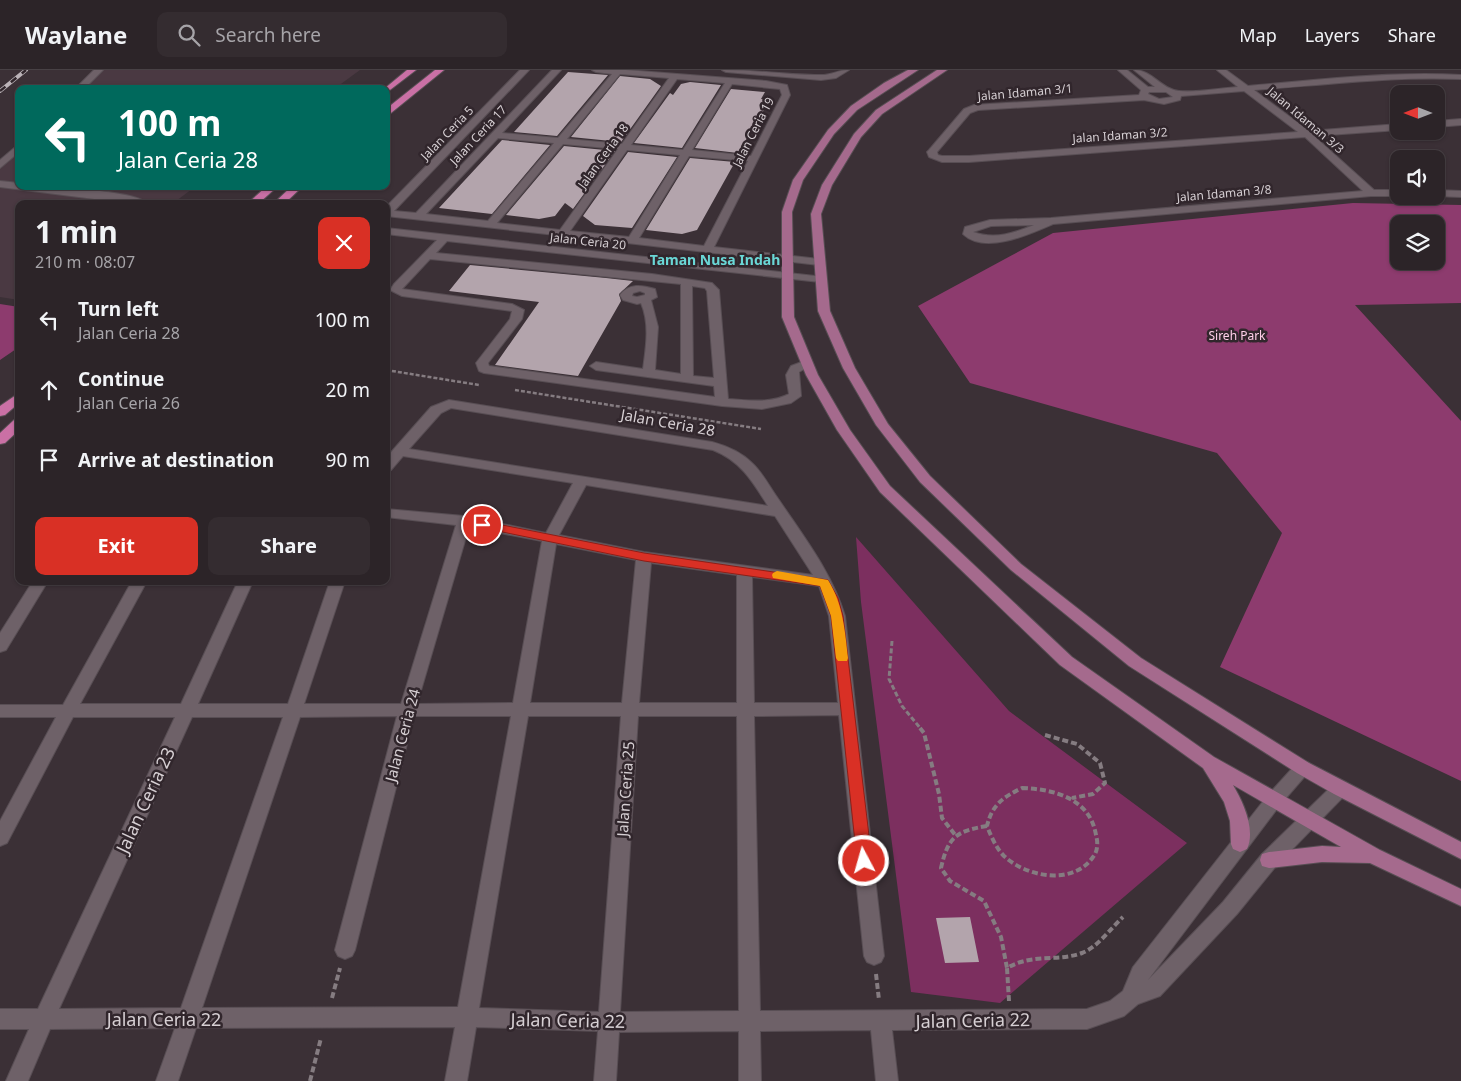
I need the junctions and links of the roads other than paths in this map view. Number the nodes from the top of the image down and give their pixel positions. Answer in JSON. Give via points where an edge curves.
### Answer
{"nodes":[{"id":1,"x":99,"y":70,"type":"edge"},
{"id":2,"x":412,"y":70,"type":"edge"},
{"id":3,"x":440,"y":70,"type":"edge"},
{"id":4,"x":525,"y":70,"type":"edge"},
{"id":5,"x":556,"y":70,"type":"edge"},
{"id":6,"x":596,"y":70,"type":"edge"},
{"id":7,"x":726,"y":70,"type":"edge"},
{"id":8,"x":845,"y":70,"type":"edge"},
{"id":9,"x":914,"y":70,"type":"edge"},
{"id":10,"x":942,"y":70,"type":"edge"},
{"id":11,"x":1122,"y":70,"type":"edge"},
{"id":12,"x":1138,"y":70,"type":"edge"},
{"id":13,"x":1221,"y":70,"type":"edge"},
{"id":14,"x":1337,"y":70,"type":"edge"},
{"id":15,"x":746,"y":71,"type":"edge"},
{"id":16,"x":618,"y":72,"type":"junction"},
{"id":17,"x":675,"y":76,"type":"junction"},
{"id":18,"x":1461,"y":77,"type":"edge"},
{"id":19,"x":1352,"y":80,"type":"junction"},
{"id":20,"x":730,"y":81,"type":"junction"},
{"id":21,"x":83,"y":85,"type":"edge"},
{"id":22,"x":390,"y":88,"type":"edge"},
{"id":23,"x":1248,"y":88,"type":"junction"},
{"id":24,"x":1164,"y":89,"type":"junction"},
{"id":25,"x":1145,"y":93,"type":"junction"},
{"id":26,"x":1176,"y":94,"type":"junction"},
{"id":27,"x":390,"y":111,"type":"edge"},
{"id":28,"x":1461,"y":122,"type":"edge"},
{"id":29,"x":1445,"y":123,"type":"edge"},
{"id":30,"x":1390,"y":128,"type":"edge"},
{"id":31,"x":1308,"y":134,"type":"junction"},
{"id":32,"x":496,"y":135,"type":"junction"},
{"id":33,"x":560,"y":141,"type":"junction"},
{"id":34,"x":624,"y":147,"type":"junction"},
{"id":35,"x":15,"y":151,"type":"edge"},
{"id":36,"x":686,"y":152,"type":"junction"},
{"id":37,"x":934,"y":157,"type":"joint"},
{"id":38,"x":754,"y":159,"type":"junction"},
{"id":39,"x":0,"y":165,"type":"edge"},
{"id":40,"x":0,"y":184,"type":"edge"},
{"id":41,"x":15,"y":186,"type":"edge"},
{"id":42,"x":54,"y":190,"type":"edge"},
{"id":43,"x":268,"y":190,"type":"edge"},
{"id":44,"x":294,"y":190,"type":"edge"},
{"id":45,"x":1371,"y":193,"type":"junction"},
{"id":46,"x":1390,"y":193,"type":"edge"},
{"id":47,"x":1445,"y":194,"type":"edge"},
{"id":48,"x":1461,"y":194,"type":"edge"},
{"id":49,"x":134,"y":200,"type":"edge"},
{"id":50,"x":257,"y":200,"type":"edge"},
{"id":51,"x":282,"y":200,"type":"edge"},
{"id":52,"x":390,"y":209,"type":"edge"},
{"id":53,"x":390,"y":214,"type":"edge"},
{"id":54,"x":418,"y":217,"type":"junction"},
{"id":55,"x":1051,"y":221,"type":"junction"},
{"id":56,"x":490,"y":225,"type":"junction"},
{"id":57,"x":390,"y":231,"type":"edge"},
{"id":58,"x":562,"y":233,"type":"junction"},
{"id":59,"x":444,"y":238,"type":"junction"},
{"id":60,"x":632,"y":241,"type":"junction"},
{"id":61,"x":551,"y":249,"type":"junction"},
{"id":62,"x":708,"y":249,"type":"junction"},
{"id":63,"x":427,"y":255,"type":"junction"},
{"id":64,"x":787,"y":258,"type":"junction"},
{"id":65,"x":819,"y":262,"type":"junction"},
{"id":66,"x":539,"y":266,"type":"junction"},
{"id":67,"x":788,"y":275,"type":"junction"},
{"id":68,"x":652,"y":277,"type":"junction"},
{"id":69,"x":820,"y":279,"type":"junction"},
{"id":70,"x":686,"y":281,"type":"junction"},
{"id":71,"x":807,"y":364,"type":"junction"},
{"id":72,"x":596,"y":366,"type":"dead end"},
{"id":73,"x":649,"y":374,"type":"junction"},
{"id":74,"x":687,"y":379,"type":"junction"},
{"id":75,"x":720,"y":383,"type":"junction"},
{"id":76,"x":15,"y":400,"type":"edge"},
{"id":77,"x":722,"y":402,"type":"junction"},
{"id":78,"x":0,"y":412,"type":"edge"},
{"id":79,"x":15,"y":427,"type":"edge"},
{"id":80,"x":0,"y":440,"type":"edge"},
{"id":81,"x":400,"y":451,"type":"junction"},
{"id":82,"x":390,"y":462,"type":"edge"},
{"id":83,"x":580,"y":481,"type":"junction"},
{"id":84,"x":779,"y":512,"type":"junction"},
{"id":85,"x":390,"y":513,"type":"edge"},
{"id":86,"x":464,"y":521,"type":"junction"},
{"id":87,"x":550,"y":538,"type":"junction"},
{"id":88,"x":644,"y":557,"type":"junction"},
{"id":89,"x":744,"y":570,"type":"junction"},
{"id":90,"x":824,"y":582,"type":"junction"},
{"id":91,"x":38,"y":585,"type":"edge"},
{"id":92,"x":138,"y":585,"type":"edge"},
{"id":93,"x":244,"y":585,"type":"edge"},
{"id":94,"x":337,"y":585,"type":"edge"},
{"id":95,"x":0,"y":646,"type":"edge"},
{"id":96,"x":848,"y":709,"type":"junction"},
{"id":97,"x":186,"y":710,"type":"junction"},
{"id":98,"x":294,"y":710,"type":"junction"},
{"id":99,"x":407,"y":710,"type":"junction"},
{"id":100,"x":520,"y":710,"type":"junction"},
{"id":101,"x":630,"y":710,"type":"junction"},
{"id":102,"x":746,"y":710,"type":"junction"},
{"id":103,"x":0,"y":711,"type":"edge"},
{"id":104,"x":68,"y":711,"type":"junction"},
{"id":105,"x":1208,"y":762,"type":"junction"},
{"id":106,"x":1303,"y":768,"type":"junction"},
{"id":107,"x":1340,"y":789,"type":"junction"},
{"id":108,"x":1274,"y":800,"type":"junction"},
{"id":109,"x":1310,"y":821,"type":"junction"},
{"id":110,"x":0,"y":838,"type":"edge"},
{"id":111,"x":1240,"y":844,"type":"junction"},
{"id":112,"x":1461,"y":851,"type":"edge"},
{"id":113,"x":1373,"y":856,"type":"junction"},
{"id":114,"x":1269,"y":860,"type":"junction"},
{"id":115,"x":1461,"y":898,"type":"edge"},
{"id":116,"x":345,"y":950,"type":"dead end"},
{"id":117,"x":874,"y":956,"type":"road end"},
{"id":118,"x":1131,"y":997,"type":"junction"},
{"id":119,"x":467,"y":1017,"type":"junction"},
{"id":120,"x":0,"y":1019,"type":"edge"},
{"id":121,"x":44,"y":1019,"type":"junction"},
{"id":122,"x":189,"y":1019,"type":"junction"},
{"id":123,"x":750,"y":1021,"type":"junction"},
{"id":124,"x":881,"y":1021,"type":"junction"},
{"id":125,"x":610,"y":1022,"type":"junction"},
{"id":126,"x":17,"y":1081,"type":"edge"},
{"id":127,"x":167,"y":1081,"type":"edge"},
{"id":128,"x":456,"y":1081,"type":"edge"},
{"id":129,"x":605,"y":1081,"type":"edge"},
{"id":130,"x":750,"y":1081,"type":"edge"},
{"id":131,"x":887,"y":1081,"type":"edge"}],
"edges":[{"from":1,"to":21,"type":"street"},
{"from":2,"to":22,"type":"highway"},
{"from":3,"to":27,"type":"highway"},
{"from":4,"to":52,"type":"street","name":"Jalan Ceria 5"},
{"from":5,"to":32,"type":"street","name":"Jalan Ceria 17"},
{"from":6,"to":16,"type":"street","name":"Jalan Ceria 19"},
{"from":7,"to":15,"type":"street"},
{"from":8,"to":15,"type":"street","via":[[821,78]]},
{"from":9,"to":64,"type":"main road","via":[[854,108],[831,132],[798,180],[787,212]]},
{"from":10,"to":65,"type":"main road","via":[[879,112],[857,136],[827,185],[816,214]]},
{"from":11,"to":25,"type":"street"},
{"from":12,"to":24,"type":"street"},
{"from":13,"to":23,"type":"street","name":"Jalan Idaman 3/3"},
{"from":14,"to":19,"type":"street"},
{"from":16,"to":17,"type":"street","name":"Jalan Ceria 19"},
{"from":16,"to":33,"type":"street"},
{"from":17,"to":20,"type":"street","name":"Jalan Ceria 19"},
{"from":17,"to":34,"type":"street","name":"Jalan Ceria 18"},
{"from":18,"to":19,"type":"street"},
{"from":19,"to":23,"type":"street"},
{"from":20,"to":36,"type":"street"},
{"from":20,"to":38,"type":"street","name":"Jalan Ceria 19","via":[[776,85],[786,91]]},
{"from":23,"to":26,"type":"street"},
{"from":23,"to":31,"type":"street","name":"Jalan Idaman 3/3"},
{"from":24,"to":25,"type":"street"},
{"from":24,"to":26,"type":"street"},
{"from":25,"to":26,"type":"street","via":[[1165,102],[1177,98]]},
{"from":25,"to":37,"type":"street","name":"Jalan Idaman 3/1","via":[[977,107],[967,111],[932,152]]},
{"from":28,"to":29,"type":"street"},
{"from":30,"to":31,"type":"street","name":"Jalan Idaman 3/2"},
{"from":31,"to":37,"type":"street","name":"Jalan Idaman 3/2","via":[[969,159]]},
{"from":31,"to":45,"type":"street","name":"Jalan Idaman 3/3"},
{"from":32,"to":33,"type":"street"},
{"from":32,"to":54,"type":"street","name":"Jalan Ceria 17"},
{"from":33,"to":34,"type":"street"},
{"from":33,"to":56,"type":"street"},
{"from":34,"to":36,"type":"street"},
{"from":34,"to":58,"type":"street","name":"Jalan Ceria 18"},
{"from":35,"to":39,"type":"street"},
{"from":36,"to":38,"type":"street"},
{"from":36,"to":60,"type":"street"},
{"from":38,"to":62,"type":"street","name":"Jalan Ceria 19"},
{"from":40,"to":41,"type":"street"},
{"from":42,"to":49,"type":"street"},
{"from":43,"to":50,"type":"highway"},
{"from":44,"to":51,"type":"highway"},
{"from":45,"to":46,"type":"street","name":"Jalan Idaman 3/8"},
{"from":45,"to":55,"type":"street","name":"Jalan Idaman 3/8"},
{"from":47,"to":48,"type":"street"},
{"from":53,"to":54,"type":"street","name":"Jalan Ceria 20"},
{"from":54,"to":56,"type":"street","name":"Jalan Ceria 20"},
{"from":55,"to":55,"type":"street","name":"Jalan Idaman 3/8","via":[[1004,239],[987,240],[968,234],[969,229],[990,223]]},
{"from":56,"to":58,"type":"street","name":"Jalan Ceria 20"},
{"from":57,"to":59,"type":"street","name":"Jalan Ceria 20"},
{"from":58,"to":60,"type":"street","name":"Jalan Ceria 20"},
{"from":58,"to":61,"type":"street","name":"Jalan Ceria 18"},
{"from":59,"to":61,"type":"street","name":"Jalan Ceria 20"},
{"from":59,"to":63,"type":"street"},
{"from":60,"to":62,"type":"street","name":"Jalan Ceria 20"},
{"from":61,"to":66,"type":"street","name":"Jalan Ceria 18"},
{"from":61,"to":67,"type":"street","name":"Jalan Ceria 20"},
{"from":62,"to":64,"type":"street","name":"Jalan Ceria 20"},
{"from":63,"to":66,"type":"street"},
{"from":63,"to":77,"type":"street","via":[[396,290],[518,310],[516,319],[482,363],[483,368]]},
{"from":64,"to":65,"type":"street","name":"Jalan Ceria 20"},
{"from":64,"to":67,"type":"main road"},
{"from":65,"to":69,"type":"main road"},
{"from":66,"to":68,"type":"street"},
{"from":67,"to":69,"type":"street","name":"Jalan Ceria 20"},
{"from":67,"to":71,"type":"main road","via":[[788,318]]},
{"from":68,"to":70,"type":"street"},
{"from":68,"to":73,"type":"street","via":[[647,295],[652,324]]},
{"from":69,"to":106,"type":"main road","via":[[824,312],[849,368],[882,425],[925,479],[1016,567],[1135,662]]},
{"from":70,"to":74,"type":"street"},
{"from":70,"to":75,"type":"street","via":[[708,285],[713,290]]},
{"from":71,"to":77,"type":"street","via":[[793,369],[795,396],[787,400],[762,405]]},
{"from":71,"to":105,"type":"main road","via":[[844,430],[885,489],[1066,661]]},
{"from":72,"to":73,"type":"street"},
{"from":73,"to":74,"type":"street"},
{"from":74,"to":75,"type":"street"},
{"from":75,"to":77,"type":"street"},
{"from":76,"to":78,"type":"highway"},
{"from":79,"to":80,"type":"highway"},
{"from":81,"to":82,"type":"street","name":"Jalan Ceria 28"},
{"from":81,"to":83,"type":"street"},
{"from":81,"to":84,"type":"street","name":"Jalan Ceria 28","via":[[436,410],[449,404],[693,442],[737,456],[749,467]]},
{"from":83,"to":84,"type":"street"},
{"from":83,"to":87,"type":"street"},
{"from":84,"to":90,"type":"street","name":"Jalan Ceria 28"},
{"from":85,"to":86,"type":"street"},
{"from":86,"to":87,"type":"street"},
{"from":86,"to":99,"type":"street","name":"Jalan Ceria 24"},
{"from":87,"to":88,"type":"street"},
{"from":87,"to":100,"type":"street"},
{"from":88,"to":89,"type":"street"},
{"from":88,"to":101,"type":"street","name":"Jalan Ceria 25"},
{"from":89,"to":90,"type":"street"},
{"from":89,"to":102,"type":"street"},
{"from":90,"to":96,"type":"street","name":"Jalan Ceria 28","via":[[837,616]]},
{"from":91,"to":95,"type":"street"},
{"from":92,"to":104,"type":"street"},
{"from":93,"to":97,"type":"street","name":"Jalan Ceria 23"},
{"from":94,"to":98,"type":"street"},
{"from":96,"to":102,"type":"street"},
{"from":96,"to":117,"type":"street","name":"Jalan Ceria 28"},
{"from":97,"to":98,"type":"street"},
{"from":97,"to":104,"type":"street"},
{"from":97,"to":121,"type":"street","name":"Jalan Ceria 23"},
{"from":98,"to":99,"type":"street"},
{"from":98,"to":122,"type":"street"},
{"from":99,"to":100,"type":"street"},
{"from":99,"to":116,"type":"street","name":"Jalan Ceria 24"},
{"from":100,"to":101,"type":"street"},
{"from":100,"to":119,"type":"street"},
{"from":101,"to":102,"type":"street"},
{"from":101,"to":125,"type":"street","name":"Jalan Ceria 25"},
{"from":102,"to":123,"type":"street"},
{"from":103,"to":104,"type":"street"},
{"from":104,"to":110,"type":"street"},
{"from":105,"to":108,"type":"main road"},
{"from":105,"to":111,"type":"main road","via":[[1236,808]]},
{"from":106,"to":107,"type":"main road"},
{"from":106,"to":108,"type":"street"},
{"from":107,"to":109,"type":"street","name":"Jalan Ceria 22"},
{"from":107,"to":112,"type":"main road"},
{"from":108,"to":109,"type":"main road"},
{"from":108,"to":111,"type":"street"},
{"from":109,"to":113,"type":"main road"},
{"from":109,"to":114,"type":"street","name":"Jalan Ceria 22"},
{"from":111,"to":118,"type":"street","via":[[1140,974]]},
{"from":113,"to":114,"type":"main road","via":[[1322,854]]},
{"from":113,"to":115,"type":"main road"},
{"from":114,"to":118,"type":"street","name":"Jalan Ceria 22","via":[[1230,908],[1153,989]]},
{"from":118,"to":124,"type":"street","name":"Jalan Ceria 22","via":[[1117,1009],[1087,1019]]},
{"from":119,"to":122,"type":"street","name":"Jalan Ceria 22"},
{"from":119,"to":125,"type":"street","name":"Jalan Ceria 22"},
{"from":119,"to":128,"type":"street"},
{"from":120,"to":121,"type":"street","name":"Jalan Ceria 22"},
{"from":121,"to":122,"type":"street","name":"Jalan Ceria 22"},
{"from":121,"to":126,"type":"street","name":"Jalan Ceria 23"},
{"from":122,"to":127,"type":"street"},
{"from":123,"to":124,"type":"street","name":"Jalan Ceria 22"},
{"from":123,"to":125,"type":"street","name":"Jalan Ceria 22"},
{"from":123,"to":130,"type":"street"},
{"from":124,"to":131,"type":"street"},
{"from":125,"to":129,"type":"street","name":"Jalan Ceria 25"}]}
